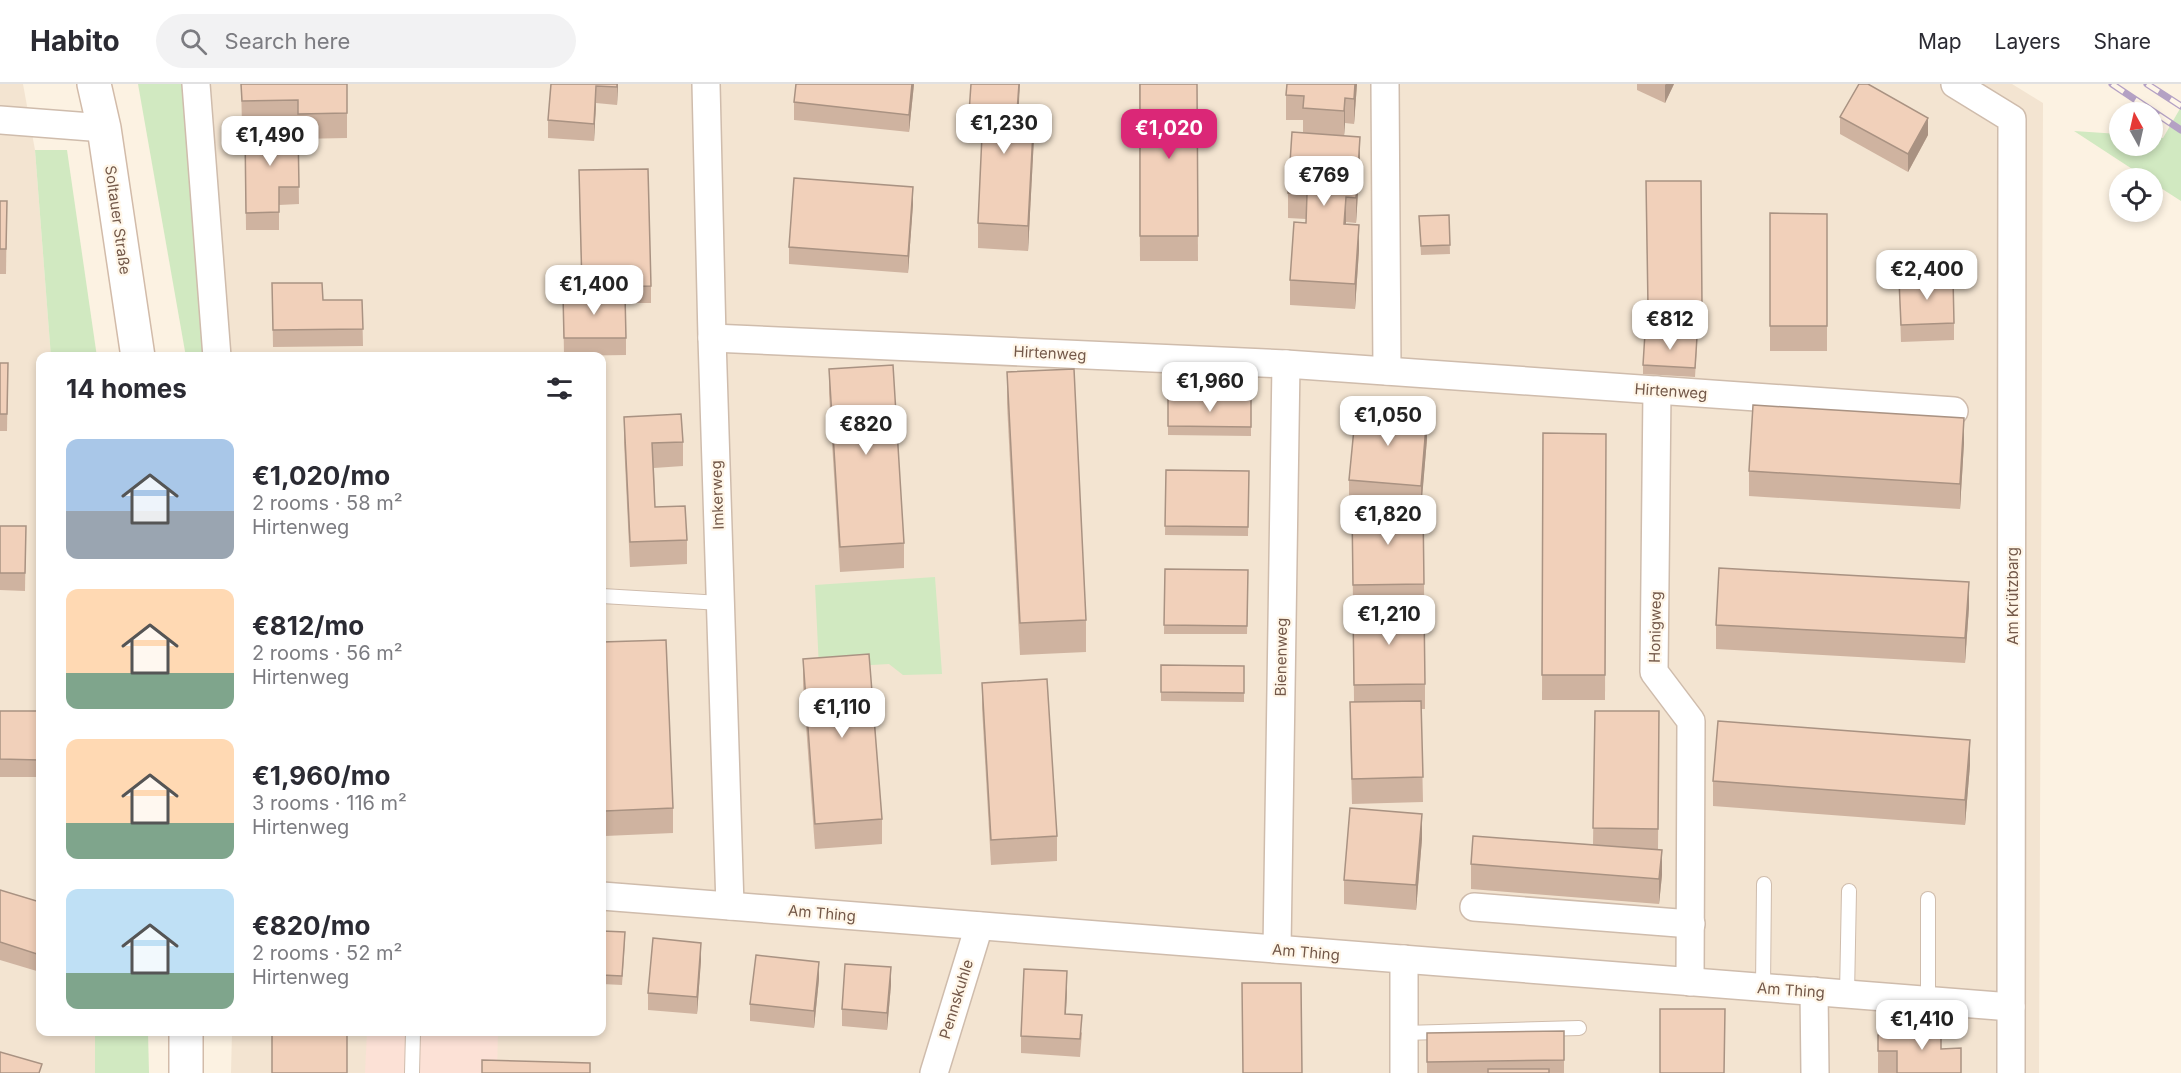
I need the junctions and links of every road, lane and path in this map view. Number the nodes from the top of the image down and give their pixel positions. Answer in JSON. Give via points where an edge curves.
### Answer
{"nodes":[{"id":1,"x":94,"y":84,"type":"edge"},
{"id":2,"x":196,"y":84,"type":"edge"},
{"id":3,"x":706,"y":84,"type":"edge"},
{"id":4,"x":1385,"y":84,"type":"edge"},
{"id":5,"x":1954,"y":84,"type":"edge"},
{"id":6,"x":0,"y":120,"type":"edge"},
{"id":7,"x":104,"y":128,"type":"junction"},
{"id":8,"x":712,"y":338,"type":"junction"},
{"id":9,"x":137,"y":352,"type":"edge"},
{"id":10,"x":217,"y":352,"type":"edge"},
{"id":11,"x":1286,"y":364,"type":"junction"},
{"id":12,"x":1388,"y":371,"type":"junction"},
{"id":13,"x":1657,"y":390,"type":"junction"},
{"id":14,"x":1954,"y":411,"type":"dead end"},
{"id":15,"x":606,"y":596,"type":"edge"},
{"id":16,"x":721,"y":603,"type":"junction"},
{"id":17,"x":1764,"y":884,"type":"dead end"},
{"id":18,"x":1849,"y":891,"type":"dead end"},
{"id":19,"x":606,"y":896,"type":"edge"},
{"id":20,"x":1928,"y":899,"type":"dead end"},
{"id":21,"x":730,"y":906,"type":"junction"},
{"id":22,"x":1474,"y":907,"type":"dead end"},
{"id":23,"x":1690,"y":924,"type":"junction"},
{"id":24,"x":979,"y":926,"type":"junction"},
{"id":25,"x":1277,"y":949,"type":"junction"},
{"id":26,"x":1404,"y":959,"type":"junction"},
{"id":27,"x":1690,"y":982,"type":"junction"},
{"id":28,"x":1763,"y":988,"type":"junction"},
{"id":29,"x":1814,"y":991,"type":"junction"},
{"id":30,"x":1848,"y":994,"type":"junction"},
{"id":31,"x":1928,"y":1000,"type":"junction"},
{"id":32,"x":2011,"y":1007,"type":"junction"},
{"id":33,"x":1579,"y":1028,"type":"dead end"},
{"id":34,"x":1404,"y":1033,"type":"junction"},
{"id":35,"x":186,"y":1036,"type":"edge"},
{"id":36,"x":413,"y":1036,"type":"edge"},
{"id":37,"x":186,"y":1073,"type":"edge"},
{"id":38,"x":412,"y":1073,"type":"edge"},
{"id":39,"x":934,"y":1073,"type":"edge"},
{"id":40,"x":1404,"y":1073,"type":"edge"},
{"id":41,"x":1815,"y":1073,"type":"edge"},
{"id":42,"x":2011,"y":1073,"type":"edge"}],
"edges":[{"from":1,"to":7,"type":"main road","name":"Soltauer Straße"},
{"from":2,"to":10,"type":"street"},
{"from":3,"to":8,"type":"street","name":"Imkerweg"},
{"from":4,"to":12,"type":"street"},
{"from":5,"to":32,"type":"street","name":"Am Krützbarg","via":[[2012,119]]},
{"from":6,"to":7,"type":"street"},
{"from":7,"to":9,"type":"main road","name":"Soltauer Straße"},
{"from":8,"to":11,"type":"street","name":"Hirtenweg"},
{"from":8,"to":16,"type":"street","name":"Imkerweg"},
{"from":11,"to":12,"type":"street","name":"Hirtenweg"},
{"from":11,"to":25,"type":"street","name":"Bienenweg"},
{"from":12,"to":13,"type":"street","name":"Hirtenweg"},
{"from":13,"to":14,"type":"street","name":"Hirtenweg"},
{"from":13,"to":23,"type":"street","name":"Honigweg","via":[[1654,672],[1691,721]]},
{"from":15,"to":16,"type":"lane"},
{"from":16,"to":21,"type":"street","name":"Imkerweg"},
{"from":17,"to":28,"type":"lane"},
{"from":18,"to":30,"type":"lane"},
{"from":19,"to":21,"type":"street","name":"Am Thing"},
{"from":20,"to":31,"type":"lane"},
{"from":21,"to":24,"type":"street","name":"Am Thing"},
{"from":22,"to":23,"type":"street"},
{"from":23,"to":27,"type":"street","name":"Honigweg"},
{"from":24,"to":25,"type":"street","name":"Am Thing"},
{"from":24,"to":39,"type":"street","name":"Pennskuhle"},
{"from":25,"to":26,"type":"street","name":"Am Thing"},
{"from":26,"to":27,"type":"street","name":"Am Thing"},
{"from":26,"to":34,"type":"street"},
{"from":27,"to":28,"type":"street","name":"Am Thing"},
{"from":28,"to":29,"type":"street","name":"Am Thing"},
{"from":29,"to":30,"type":"street","name":"Am Thing"},
{"from":29,"to":41,"type":"street"},
{"from":30,"to":31,"type":"street","name":"Am Thing"},
{"from":31,"to":32,"type":"street","name":"Am Thing"},
{"from":32,"to":42,"type":"street","name":"Am Krützbarg"},
{"from":33,"to":34,"type":"lane"},
{"from":34,"to":40,"type":"street"},
{"from":35,"to":37,"type":"main road"},
{"from":36,"to":38,"type":"lane"}]}
